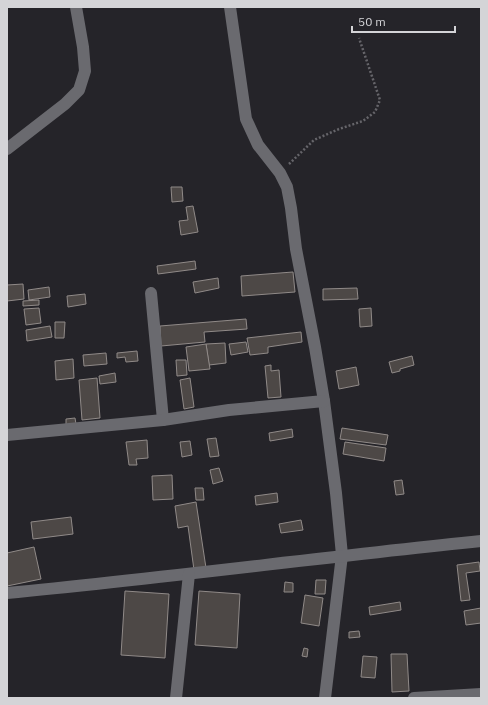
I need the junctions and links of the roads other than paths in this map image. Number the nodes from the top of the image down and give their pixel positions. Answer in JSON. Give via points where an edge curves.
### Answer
{"nodes":[{"id":1,"x":76,"y":7,"type":"edge"},
{"id":2,"x":230,"y":7,"type":"edge"},
{"id":3,"x":7,"y":149,"type":"edge"},
{"id":4,"x":151,"y":293,"type":"dead end"},
{"id":5,"x":324,"y":401,"type":"junction"},
{"id":6,"x":163,"y":420,"type":"junction"},
{"id":7,"x":7,"y":435,"type":"edge"},
{"id":8,"x":481,"y":541,"type":"edge"},
{"id":9,"x":342,"y":555,"type":"junction"},
{"id":10,"x":189,"y":574,"type":"junction"},
{"id":11,"x":7,"y":593,"type":"edge"},
{"id":12,"x":476,"y":696,"type":"edge"},
{"id":13,"x":176,"y":698,"type":"edge"},
{"id":14,"x":325,"y":698,"type":"edge"},
{"id":15,"x":414,"y":698,"type":"edge"}],
"edges":[{"from":1,"to":3,"type":"street","via":[[85,71],[79,90]]},
{"from":2,"to":5,"type":"street","via":[[246,119],[258,145],[280,173],[286,187]]},
{"from":4,"to":6,"type":"street"},
{"from":5,"to":6,"type":"street","via":[[229,410]]},
{"from":5,"to":9,"type":"street"},
{"from":6,"to":7,"type":"street"},
{"from":8,"to":9,"type":"street"},
{"from":9,"to":10,"type":"street"},
{"from":9,"to":14,"type":"street"},
{"from":10,"to":11,"type":"street"},
{"from":10,"to":13,"type":"street"},
{"from":12,"to":15,"type":"street"}]}
